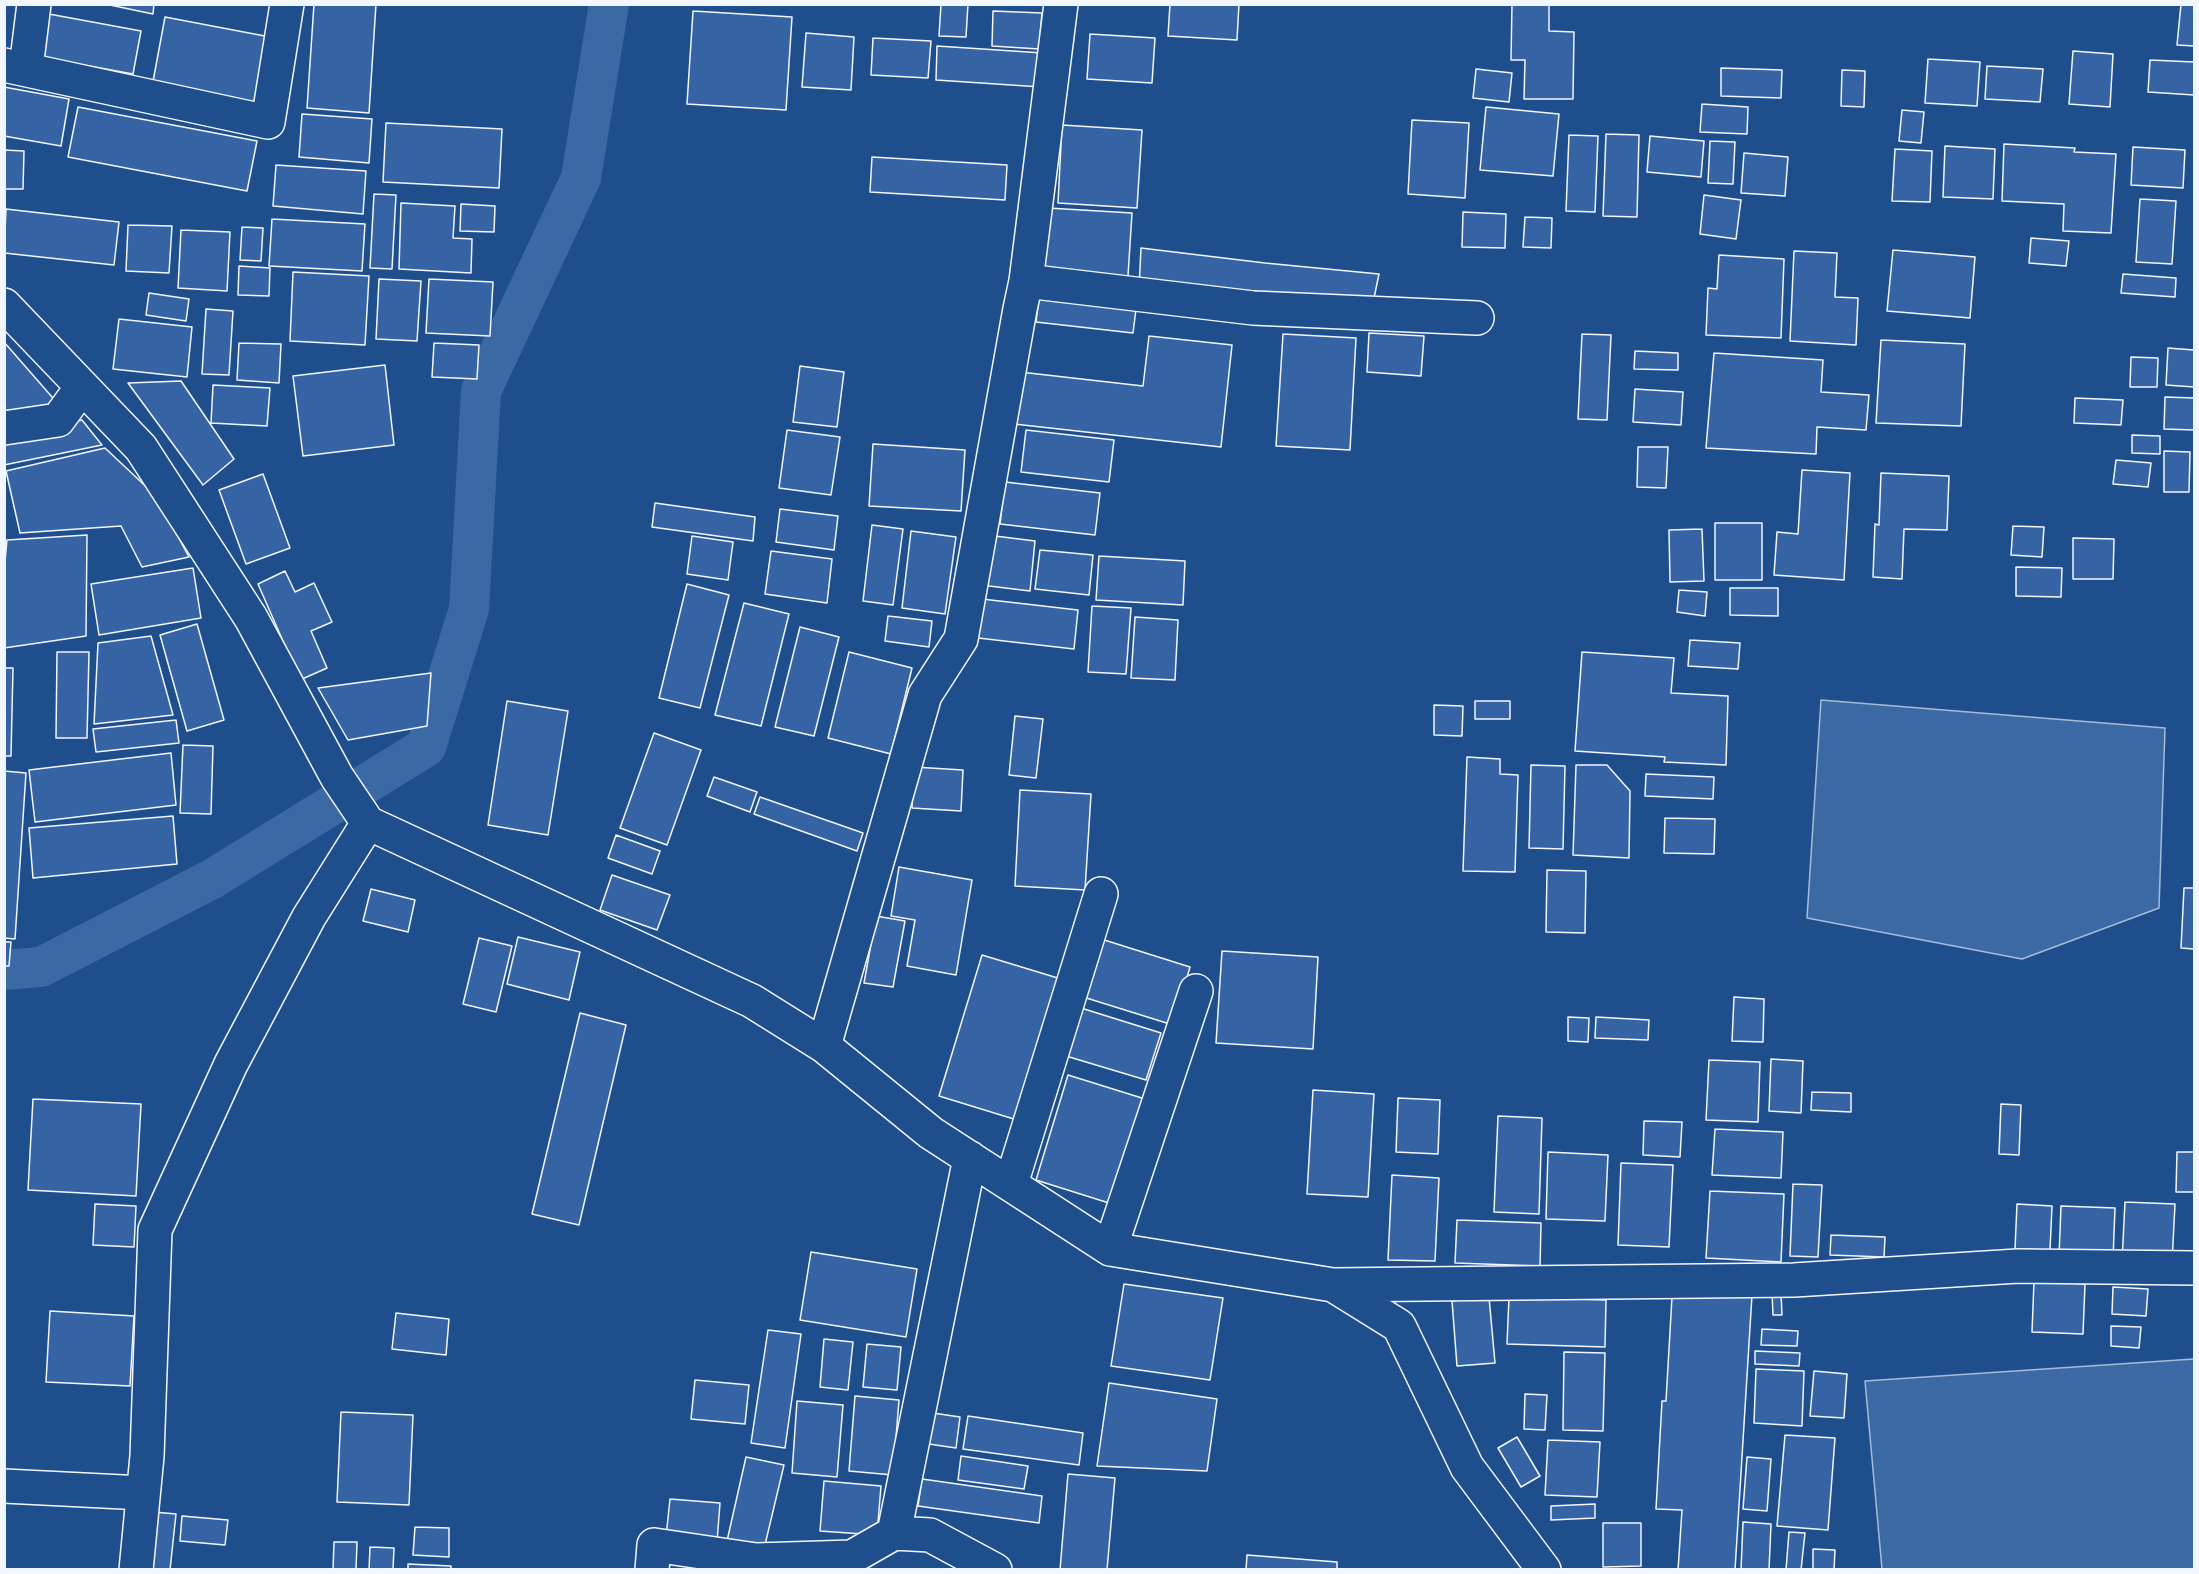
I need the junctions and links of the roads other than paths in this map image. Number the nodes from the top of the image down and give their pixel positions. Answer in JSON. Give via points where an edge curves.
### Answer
{"nodes":[{"id":1,"x":34,"y":4,"type":"edge"},
{"id":2,"x":287,"y":4,"type":"edge"},
{"id":3,"x":1061,"y":4,"type":"edge"},
{"id":4,"x":15,"y":67,"type":"edge"},
{"id":5,"x":1026,"y":281,"type":"junction"},
{"id":6,"x":4,"y":305,"type":"edge"},
{"id":7,"x":1477,"y":318,"type":"dead end"},
{"id":8,"x":82,"y":387,"type":"junction"},
{"id":9,"x":4,"y":428,"type":"edge"},
{"id":10,"x":362,"y":813,"type":"junction"},
{"id":11,"x":1101,"y":894,"type":"dead end"},
{"id":12,"x":1196,"y":991,"type":"dead end"},
{"id":13,"x":824,"y":1046,"type":"junction"},
{"id":14,"x":970,"y":1158,"type":"junction"},
{"id":15,"x":1011,"y":1184,"type":"junction"},
{"id":16,"x":1110,"y":1249,"type":"junction"},
{"id":17,"x":2194,"y":1268,"type":"edge"},
{"id":18,"x":1333,"y":1285,"type":"junction"},
{"id":19,"x":4,"y":1486,"type":"edge"},
{"id":20,"x":143,"y":1492,"type":"junction"},
{"id":21,"x":894,"y":1533,"type":"junction"},
{"id":22,"x":136,"y":1569,"type":"edge"},
{"id":23,"x":652,"y":1569,"type":"edge"},
{"id":24,"x":995,"y":1569,"type":"edge"},
{"id":25,"x":1544,"y":1569,"type":"edge"}],
"edges":[{"from":1,"to":4,"type":"street"},
{"from":2,"to":4,"type":"street","via":[[268,122]]},
{"from":3,"to":5,"type":"street"},
{"from":5,"to":7,"type":"street","via":[[1253,308]]},
{"from":5,"to":13,"type":"street","via":[[960,639],[925,695]]},
{"from":6,"to":8,"type":"street"},
{"from":8,"to":9,"type":"street","via":[[58,420]]},
{"from":8,"to":10,"type":"street","via":[[141,448],[251,618],[337,777]]},
{"from":10,"to":13,"type":"street","via":[[752,1001]]},
{"from":10,"to":20,"type":"street","via":[[231,1064],[155,1230]]},
{"from":11,"to":15,"type":"street"},
{"from":12,"to":16,"type":"street"},
{"from":13,"to":14,"type":"street","via":[[931,1133]]},
{"from":14,"to":15,"type":"street"},
{"from":14,"to":21,"type":"street"},
{"from":15,"to":16,"type":"street"},
{"from":16,"to":18,"type":"street"},
{"from":17,"to":18,"type":"street","via":[[2018,1266],[1794,1280]]},
{"from":18,"to":25,"type":"street","via":[[1399,1326],[1467,1467]]},
{"from":19,"to":20,"type":"street"},
{"from":20,"to":22,"type":"street"},
{"from":21,"to":23,"type":"street","via":[[852,1557],[756,1560],[654,1545]]},
{"from":21,"to":24,"type":"street","via":[[930,1535]]}]}
